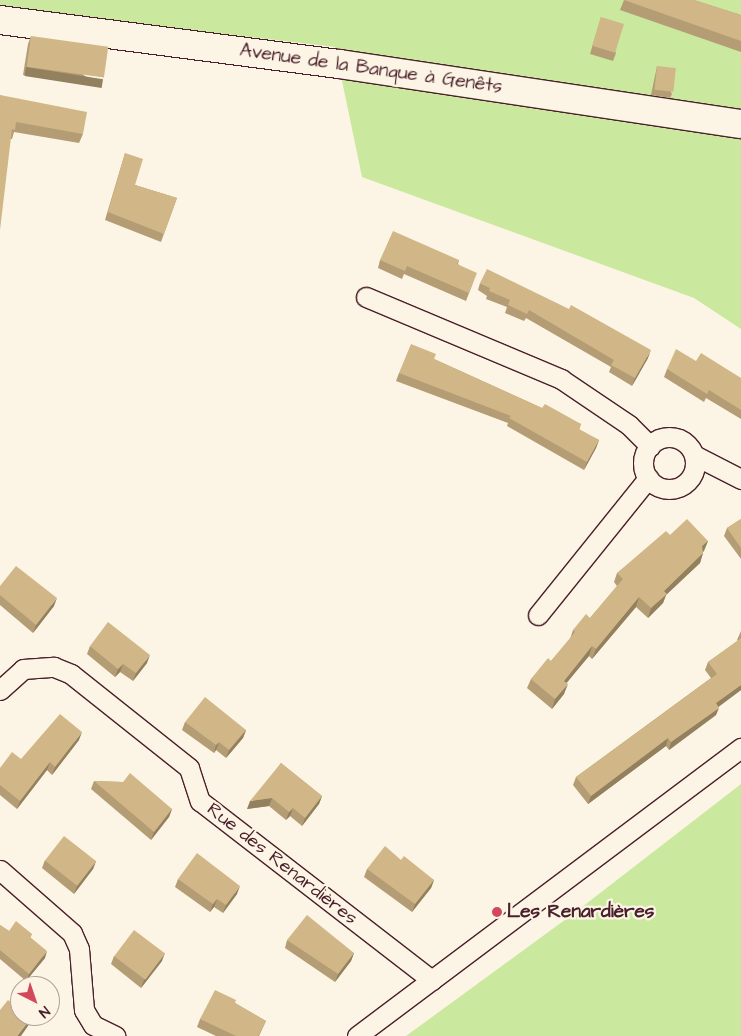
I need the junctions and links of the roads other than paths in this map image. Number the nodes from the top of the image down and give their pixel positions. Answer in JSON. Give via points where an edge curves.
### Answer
{"nodes":[{"id":1,"x":0,"y":20,"type":"edge"},
{"id":2,"x":741,"y":124,"type":"edge"},
{"id":3,"x":366,"y":297,"type":"dead end"},
{"id":4,"x":650,"y":446,"type":"junction"},
{"id":5,"x":694,"y":455,"type":"junction"},
{"id":6,"x":648,"y":478,"type":"junction"},
{"id":7,"x":741,"y":479,"type":"edge"},
{"id":8,"x":538,"y":615,"type":"dead end"},
{"id":9,"x":0,"y":690,"type":"edge"},
{"id":10,"x":741,"y":748,"type":"edge"},
{"id":11,"x":0,"y":870,"type":"edge"},
{"id":12,"x":432,"y":980,"type":"junction"},
{"id":13,"x":87,"y":1030,"type":"edge"},
{"id":14,"x":116,"y":1036,"type":"edge"},
{"id":15,"x":357,"y":1036,"type":"edge"}],
"edges":[{"from":1,"to":2,"type":"main road","name":"Avenue de la Banque à Genêts","via":[[358,67]]},
{"from":3,"to":4,"type":"street","via":[[561,379],[629,425]]},
{"from":4,"to":5,"type":"street","via":[[657,440],[675,437],[690,447]]},
{"from":4,"to":6,"type":"street","via":[[643,462]]},
{"from":5,"to":6,"type":"street","via":[[694,472],[684,485],[669,489],[653,484]]},
{"from":5,"to":7,"type":"street"},
{"from":6,"to":8,"type":"street"},
{"from":9,"to":12,"type":"street","name":"Rue des Renardières","via":[[23,669],[54,667],[71,674],[189,768],[200,801]]},
{"from":10,"to":12,"type":"street"},
{"from":11,"to":13,"type":"street","via":[[72,933],[79,949]]},
{"from":12,"to":15,"type":"street"},
{"from":13,"to":14,"type":"street"}]}
